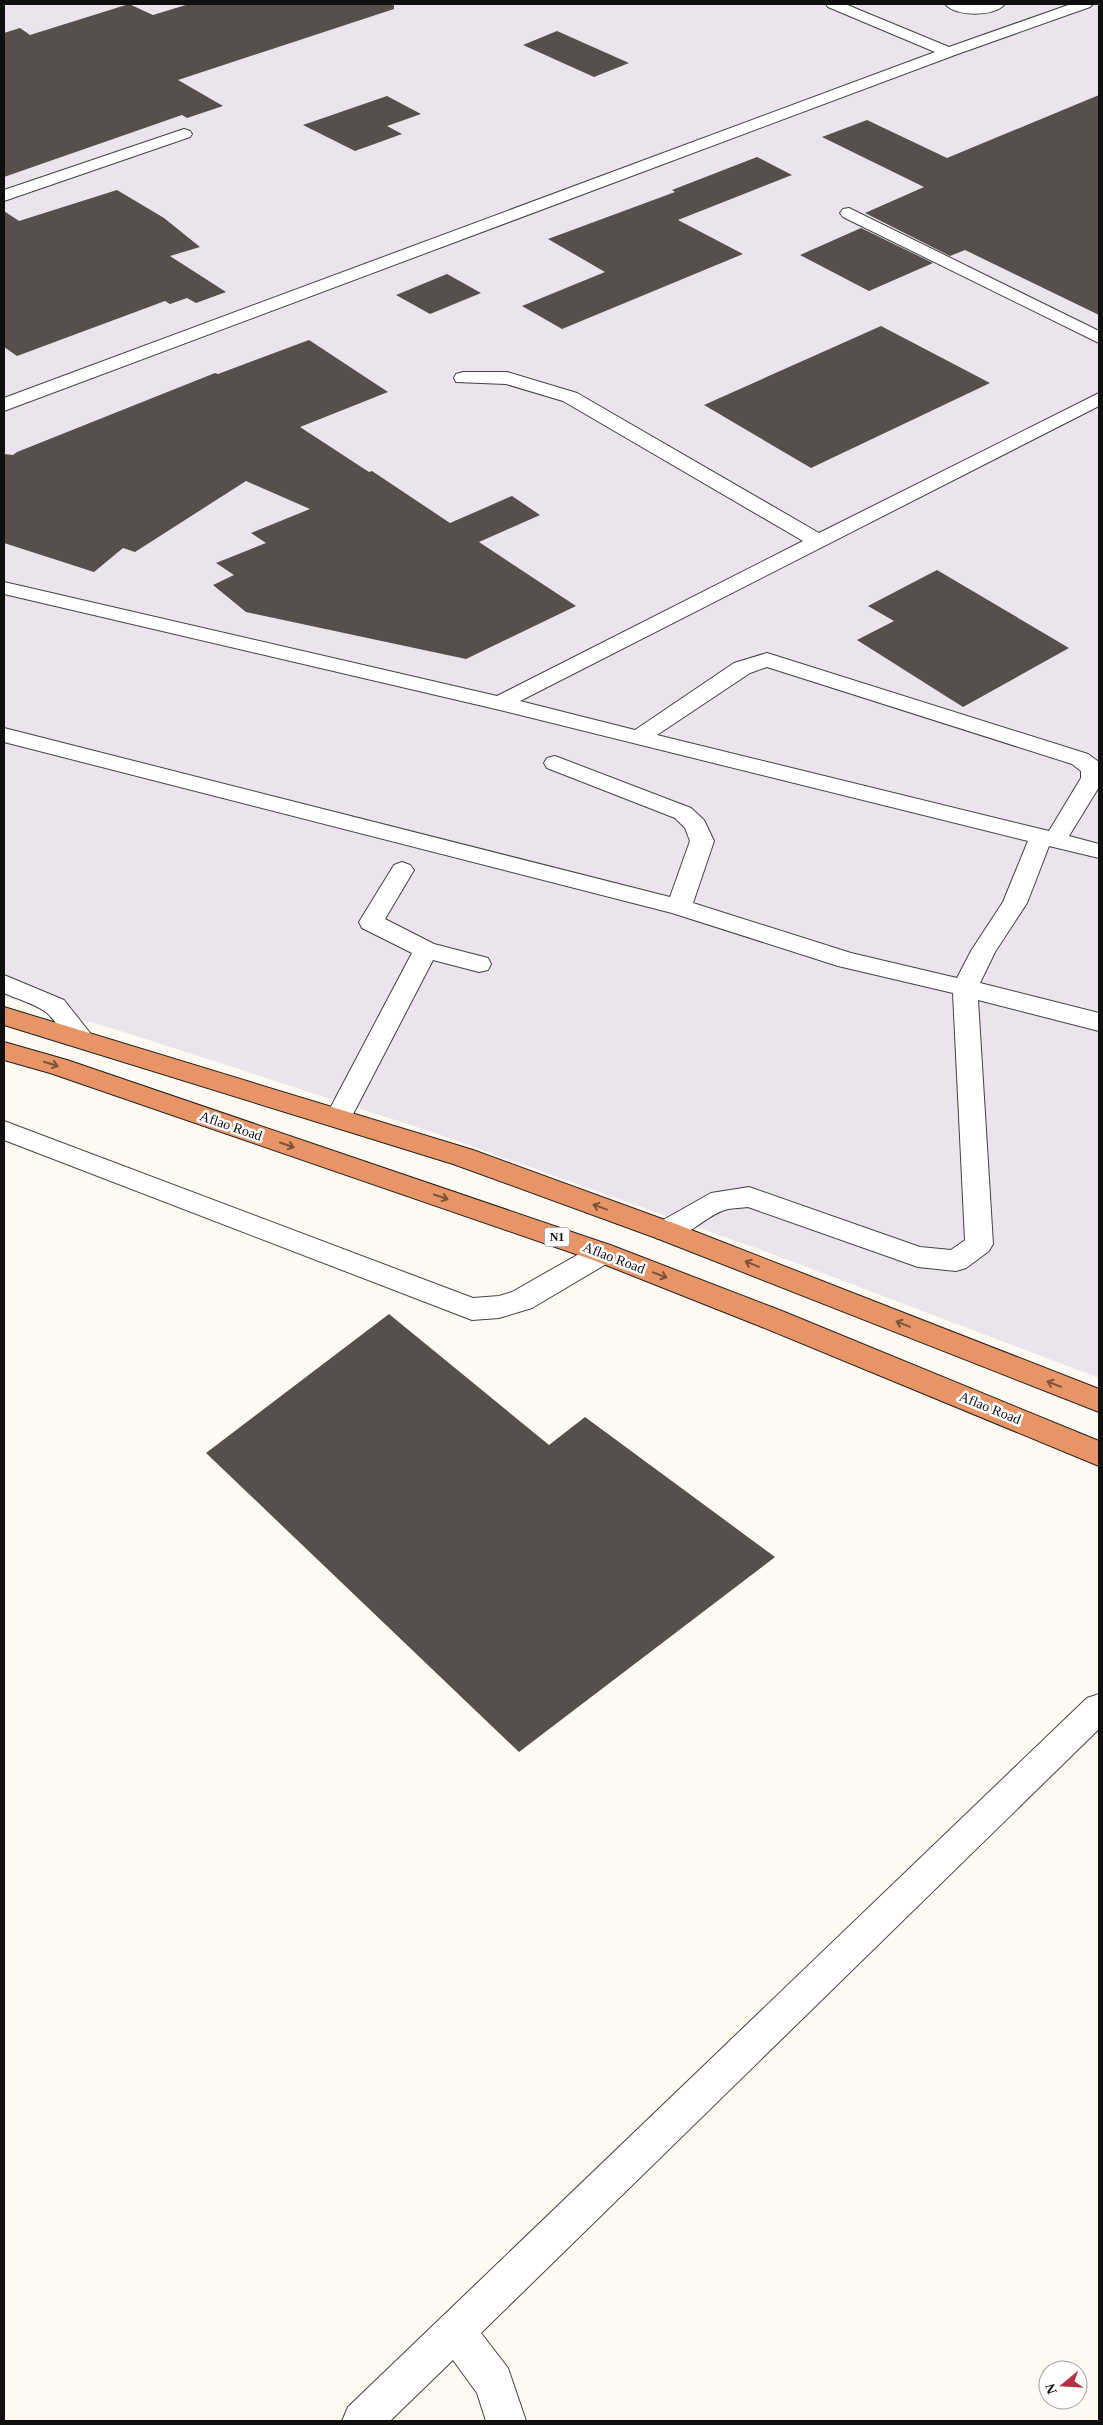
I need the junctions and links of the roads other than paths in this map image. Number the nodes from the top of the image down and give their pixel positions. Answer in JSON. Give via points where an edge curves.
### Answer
{"nodes":[{"id":1,"x":833,"y":4,"type":"edge"},
{"id":2,"x":953,"y":4,"type":"edge"},
{"id":3,"x":997,"y":4,"type":"edge"},
{"id":4,"x":1085,"y":4,"type":"edge"},
{"id":5,"x":949,"y":52,"type":"junction"},
{"id":6,"x":184,"y":134,"type":"dead end"},
{"id":7,"x":4,"y":196,"type":"edge"},
{"id":8,"x":849,"y":213,"type":"dead end"},
{"id":9,"x":1099,"y":338,"type":"edge"},
{"id":10,"x":463,"y":378,"type":"dead end"},
{"id":11,"x":1099,"y":399,"type":"edge"},
{"id":12,"x":4,"y":405,"type":"edge"},
{"id":13,"x":818,"y":541,"type":"junction"},
{"id":14,"x":4,"y":588,"type":"edge"},
{"id":15,"x":500,"y":703,"type":"junction"},
{"id":16,"x":4,"y":735,"type":"edge"},
{"id":17,"x":639,"y":737,"type":"junction"},
{"id":18,"x":1093,"y":762,"type":"edge"},
{"id":19,"x":555,"y":763,"type":"dead end"},
{"id":20,"x":1048,"y":838,"type":"junction"},
{"id":21,"x":1099,"y":851,"type":"edge"},
{"id":22,"x":402,"y":870,"type":"dead end"},
{"id":23,"x":679,"y":907,"type":"junction"},
{"id":24,"x":426,"y":950,"type":"junction"},
{"id":25,"x":478,"y":964,"type":"dead end"},
{"id":26,"x":4,"y":983,"type":"edge"},
{"id":27,"x":965,"y":988,"type":"junction"},
{"id":28,"x":4,"y":1016,"type":"edge"},
{"id":29,"x":1099,"y":1022,"type":"edge"},
{"id":30,"x":81,"y":1038,"type":"junction"},
{"id":31,"x":4,"y":1051,"type":"edge"},
{"id":32,"x":338,"y":1118,"type":"junction"},
{"id":33,"x":4,"y":1130,"type":"edge"},
{"id":34,"x":666,"y":1231,"type":"junction"},
{"id":35,"x":603,"y":1253,"type":"junction"},
{"id":36,"x":1099,"y":1402,"type":"edge"},
{"id":37,"x":1099,"y":1454,"type":"edge"},
{"id":38,"x":1099,"y":1708,"type":"edge"},
{"id":39,"x":455,"y":2332,"type":"junction"},
{"id":40,"x":362,"y":2421,"type":"edge"},
{"id":41,"x":506,"y":2421,"type":"edge"}],
"edges":[{"from":1,"to":5,"type":"street"},
{"from":2,"to":3,"type":"street","via":[[978,11]]},
{"from":4,"to":5,"type":"street"},
{"from":5,"to":12,"type":"street"},
{"from":6,"to":7,"type":"street"},
{"from":8,"to":9,"type":"street"},
{"from":10,"to":13,"type":"street","via":[[507,378],[570,397]]},
{"from":11,"to":13,"type":"street"},
{"from":13,"to":15,"type":"street"},
{"from":14,"to":15,"type":"street"},
{"from":15,"to":17,"type":"street"},
{"from":16,"to":23,"type":"street"},
{"from":17,"to":18,"type":"street","via":[[742,668],[767,660]]},
{"from":17,"to":20,"type":"street"},
{"from":18,"to":20,"type":"street","via":[[1093,778]]},
{"from":19,"to":23,"type":"street","via":[[683,813],[696,825],[702,841]]},
{"from":20,"to":21,"type":"street"},
{"from":20,"to":27,"type":"street"},
{"from":22,"to":24,"type":"street","via":[[371,922]]},
{"from":23,"to":27,"type":"street","via":[[847,960]]},
{"from":24,"to":25,"type":"street"},
{"from":24,"to":32,"type":"street"},
{"from":26,"to":30,"type":"street","via":[[56,1006]]},
{"from":27,"to":29,"type":"street"},
{"from":27,"to":34,"type":"street","via":[[979,1244],[956,1262],[918,1257],[749,1197],[721,1200]]},
{"from":28,"to":30,"type":"highway"},
{"from":30,"to":32,"type":"highway"},
{"from":31,"to":35,"type":"highway","name":"Aflao Road","number":"N1","one_way":true,"via":[[58,1066]]},
{"from":34,"to":32,"type":"highway","one_way":true,"via":[[463,1157]]},
{"from":33,"to":35,"type":"street","via":[[472,1309],[499,1307],[522,1300]]},
{"from":36,"to":34,"type":"highway","one_way":true},
{"from":35,"to":37,"type":"highway","name":"Aflao Road","number":"N1","one_way":true},
{"from":38,"to":39,"type":"street"},
{"from":39,"to":40,"type":"street"},
{"from":39,"to":41,"type":"street","via":[[494,2382]]}]}
